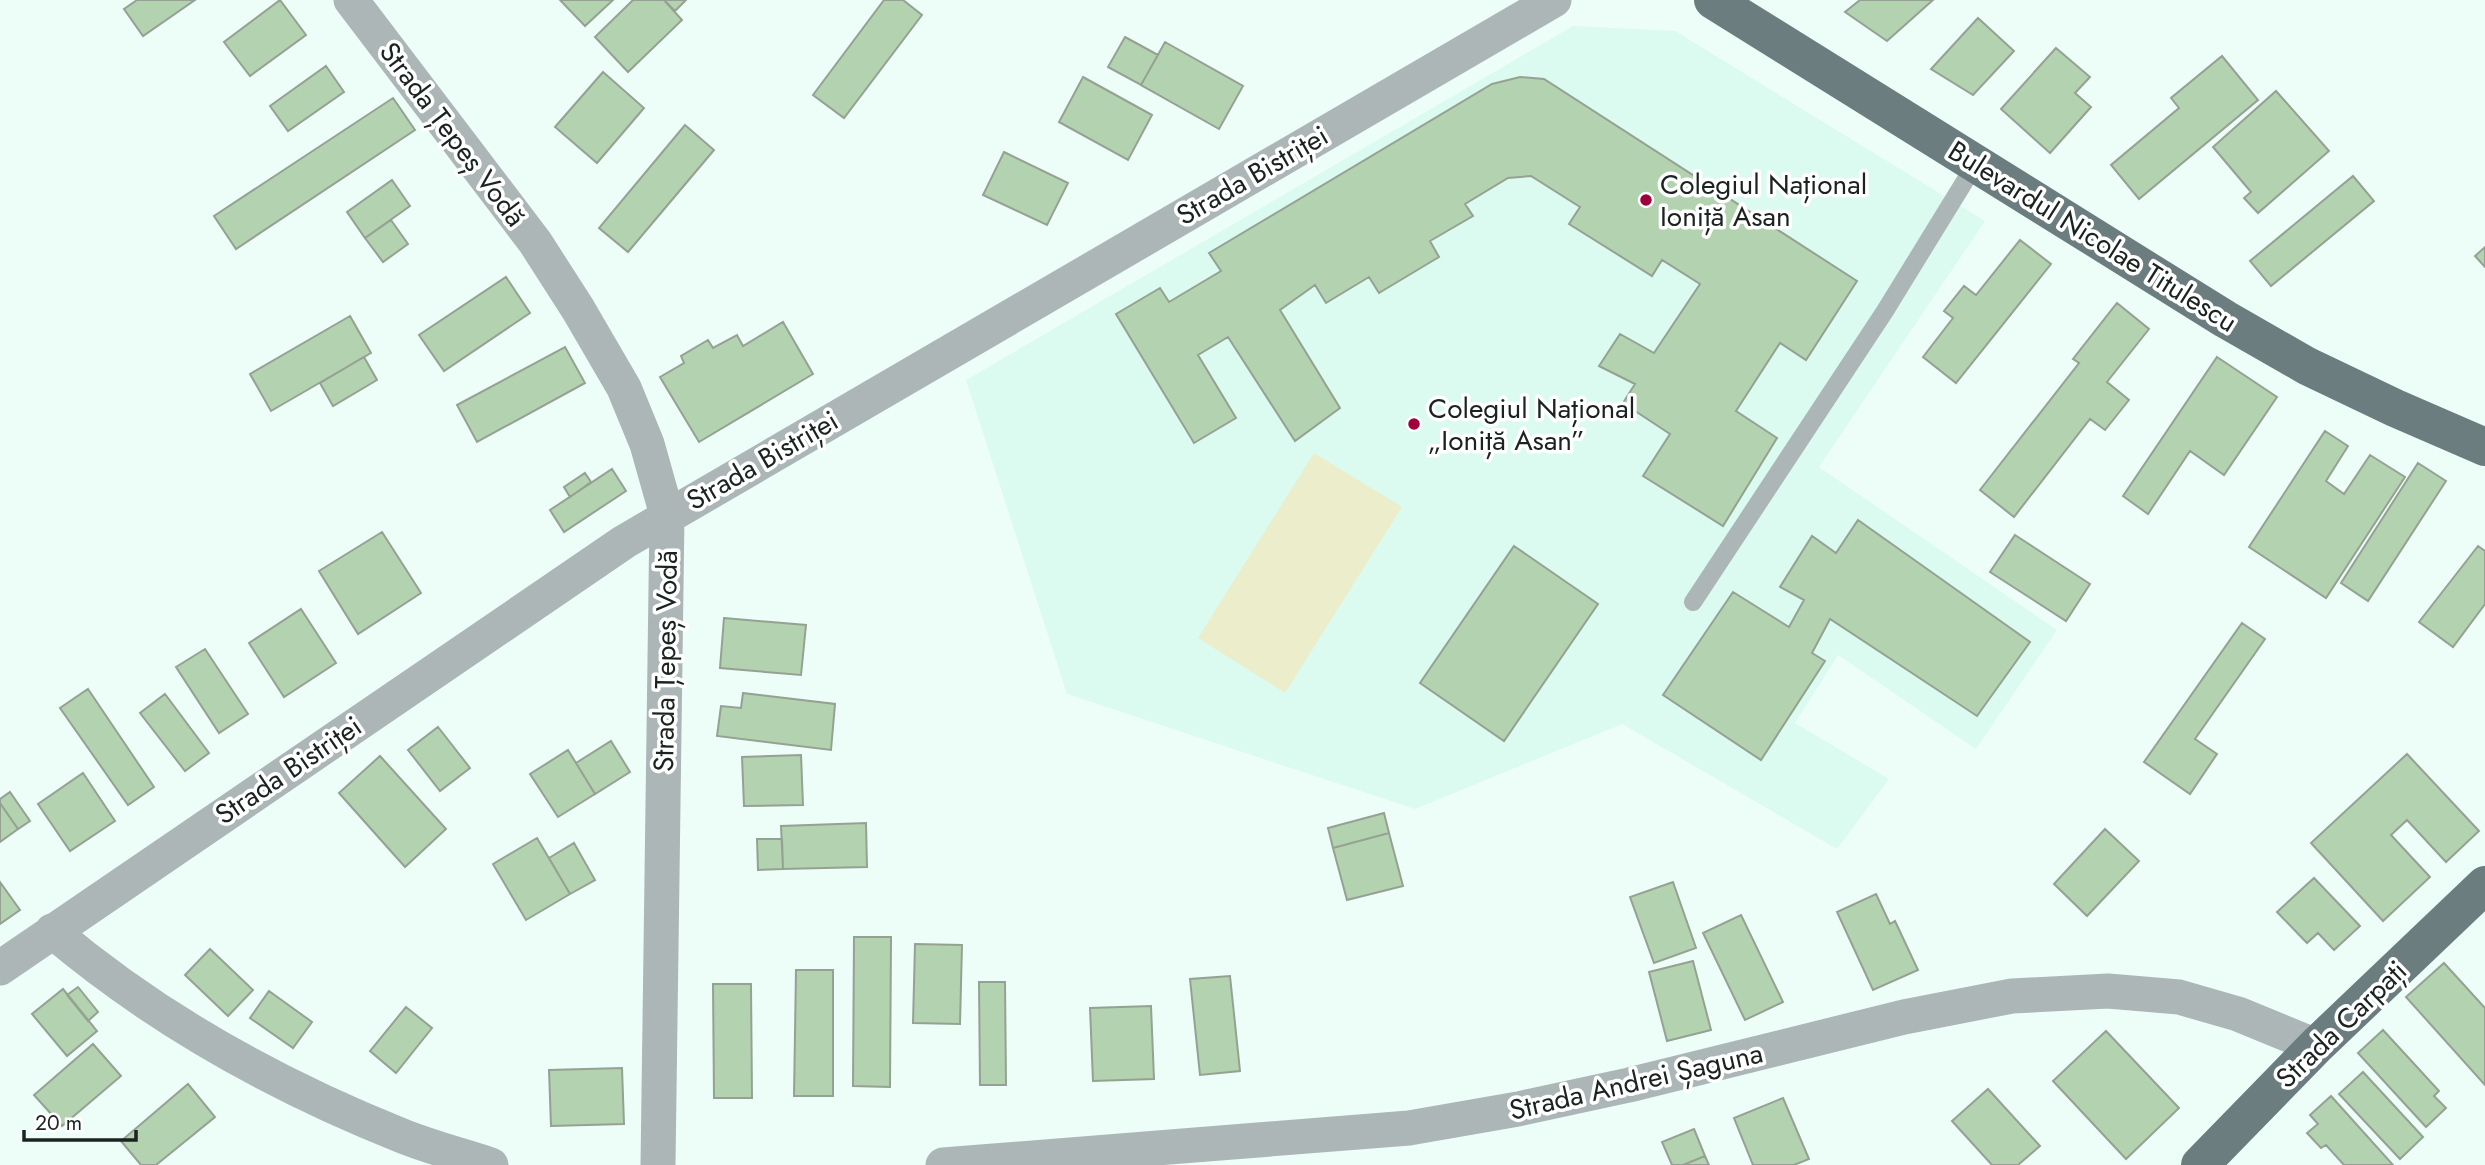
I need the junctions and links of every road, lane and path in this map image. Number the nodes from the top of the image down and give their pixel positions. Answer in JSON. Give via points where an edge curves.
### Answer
{"nodes":[{"id":1,"x":351,"y":0,"type":"edge"},
{"id":2,"x":1555,"y":0,"type":"edge"},
{"id":3,"x":1713,"y":0,"type":"edge"},
{"id":4,"x":1976,"y":163,"type":"junction"},
{"id":5,"x":2485,"y":447,"type":"edge"},
{"id":6,"x":667,"y":515,"type":"junction"},
{"id":7,"x":1693,"y":602,"type":"dead end"},
{"id":8,"x":2485,"y":886,"type":"edge"},
{"id":9,"x":52,"y":932,"type":"junction"},
{"id":10,"x":0,"y":968,"type":"edge"},
{"id":11,"x":2316,"y":1046,"type":"junction"},
{"id":12,"x":491,"y":1165,"type":"edge"},
{"id":13,"x":658,"y":1165,"type":"edge"},
{"id":14,"x":943,"y":1165,"type":"edge"},
{"id":15,"x":2200,"y":1165,"type":"edge"}],
"edges":[{"from":1,"to":6,"type":"street","name":"Strada Țepeș Vodă","via":[[535,242],[578,309],[624,388],[647,444]]},
{"from":2,"to":6,"type":"street","name":"Strada Bistriței"},
{"from":3,"to":4,"type":"main road","name":"Bulevardul Nicolae Titulescu"},
{"from":4,"to":5,"type":"main road","name":"Bulevardul Nicolae Titulescu","via":[[2307,366]]},
{"from":4,"to":7,"type":"lane","via":[[1885,311]]},
{"from":6,"to":9,"type":"street","name":"Strada Bistriței","via":[[569,577]]},
{"from":6,"to":13,"type":"street","name":"Strada Țepeș Vodă"},
{"from":8,"to":11,"type":"main road","name":"Strada Carpați"},
{"from":9,"to":10,"type":"street","name":"Strada Bistriței"},
{"from":9,"to":12,"type":"street","via":[[152,1007],[229,1054],[401,1136]]},
{"from":11,"to":14,"type":"street","name":"Strada Andrei Șaguna","via":[[2238,1014],[2179,998],[2108,991],[2012,996],[1904,1017],[1629,1085],[1409,1128]]},
{"from":11,"to":15,"type":"main road","name":"Strada Carpați"}]}
